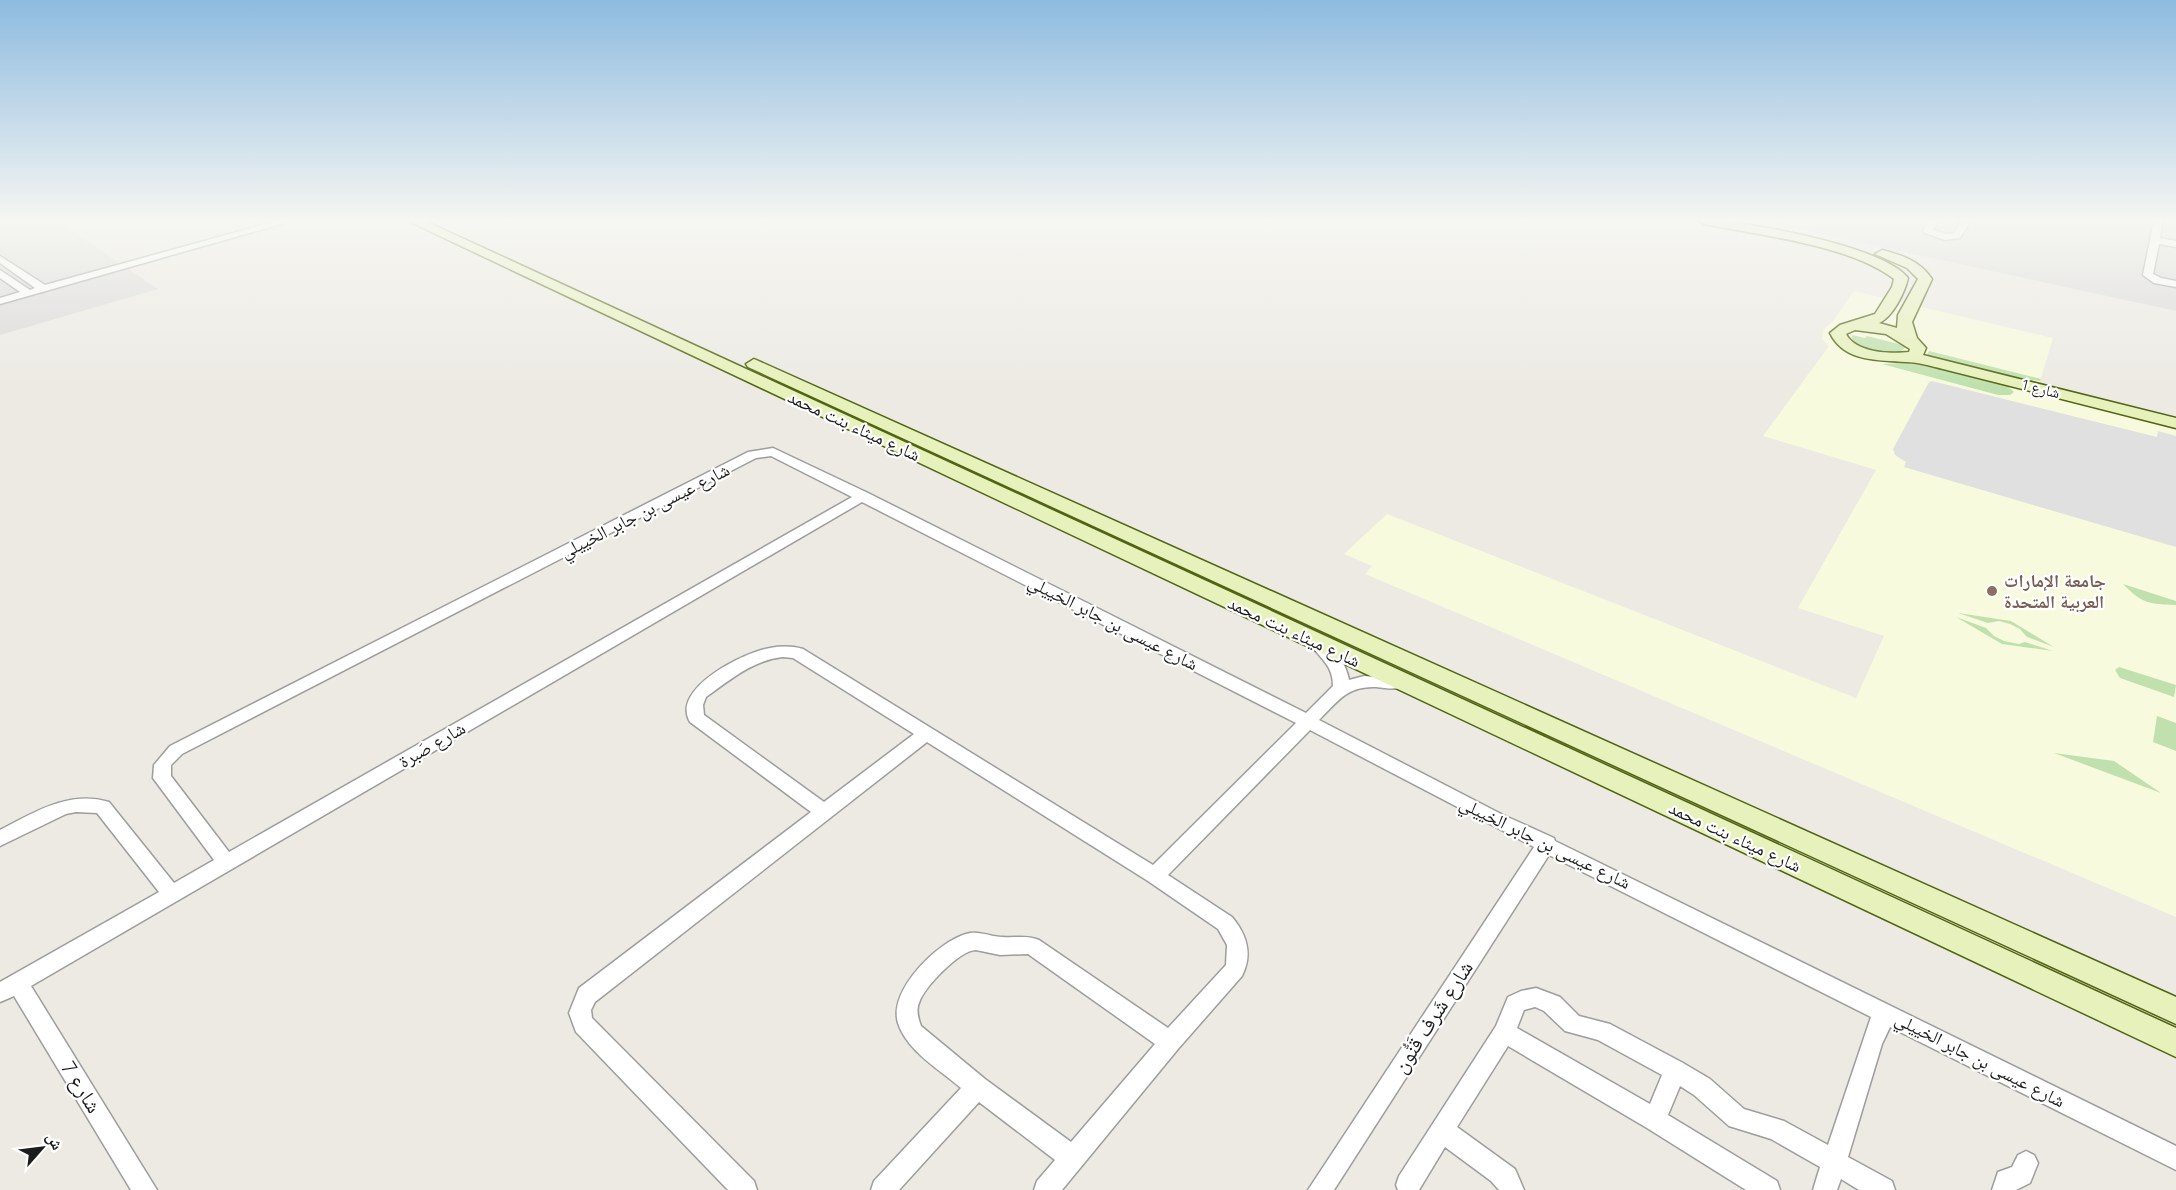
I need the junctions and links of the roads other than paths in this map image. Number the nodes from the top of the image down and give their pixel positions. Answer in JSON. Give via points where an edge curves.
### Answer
{"nodes":[{"id":1,"x":4,"y":276,"type":"edge"},
{"id":2,"x":24,"y":276,"type":"edge"},
{"id":3,"x":91,"y":276,"type":"edge"},
{"id":4,"x":531,"y":276,"type":"edge"},
{"id":5,"x":561,"y":276,"type":"edge"},
{"id":6,"x":1898,"y":276,"type":"edge"},
{"id":7,"x":1922,"y":276,"type":"edge"},
{"id":8,"x":2149,"y":276,"type":"edge"},
{"id":9,"x":2176,"y":284,"type":"edge"},
{"id":10,"x":43,"y":289,"type":"junction"},
{"id":11,"x":28,"y":293,"type":"junction"},
{"id":12,"x":0,"y":301,"type":"edge"},
{"id":13,"x":1857,"y":326,"type":"junction"},
{"id":14,"x":1912,"y":340,"type":"junction"},
{"id":15,"x":1906,"y":357,"type":"junction"},
{"id":16,"x":2007,"y":380,"type":"junction"},
{"id":17,"x":2070,"y":383,"type":"junction"},
{"id":18,"x":2176,"y":409,"type":"edge"},
{"id":19,"x":2176,"y":423,"type":"edge"},
{"id":20,"x":863,"y":496,"type":"junction"},
{"id":21,"x":1312,"y":640,"type":"junction"},
{"id":22,"x":1405,"y":684,"type":"junction"},
{"id":23,"x":1341,"y":688,"type":"junction"},
{"id":24,"x":1307,"y":721,"type":"junction"},
{"id":25,"x":924,"y":734,"type":"junction"},
{"id":26,"x":824,"y":812,"type":"junction"},
{"id":27,"x":0,"y":839,"type":"edge"},
{"id":28,"x":1546,"y":843,"type":"junction"},
{"id":29,"x":227,"y":863,"type":"junction"},
{"id":30,"x":1155,"y":876,"type":"junction"},
{"id":31,"x":172,"y":894,"type":"junction"},
{"id":32,"x":8,"y":988,"type":"edge"},
{"id":33,"x":2061,"y":988,"type":"junction"},
{"id":34,"x":2176,"y":1011,"type":"edge"},
{"id":35,"x":1884,"y":1012,"type":"junction"},
{"id":36,"x":1504,"y":1032,"type":"junction"},
{"id":37,"x":1170,"y":1042,"type":"junction"},
{"id":38,"x":2176,"y":1043,"type":"edge"},
{"id":39,"x":2176,"y":1057,"type":"edge"},
{"id":40,"x":1675,"y":1070,"type":"junction"},
{"id":41,"x":977,"y":1088,"type":"junction"},
{"id":42,"x":1654,"y":1119,"type":"junction"},
{"id":43,"x":1442,"y":1130,"type":"junction"},
{"id":44,"x":1072,"y":1158,"type":"junction"},
{"id":45,"x":2176,"y":1158,"type":"edge"},
{"id":46,"x":1834,"y":1163,"type":"junction"},
{"id":47,"x":2026,"y":1163,"type":"dead end"},
{"id":48,"x":1408,"y":1185,"type":"dead end"},
{"id":49,"x":145,"y":1190,"type":"edge"},
{"id":50,"x":745,"y":1190,"type":"edge"},
{"id":51,"x":884,"y":1190,"type":"edge"},
{"id":52,"x":1046,"y":1190,"type":"edge"},
{"id":53,"x":1320,"y":1190,"type":"edge"},
{"id":54,"x":1512,"y":1190,"type":"edge"},
{"id":55,"x":1768,"y":1190,"type":"edge"},
{"id":56,"x":1825,"y":1190,"type":"edge"},
{"id":57,"x":1882,"y":1190,"type":"edge"},
{"id":58,"x":2004,"y":1190,"type":"edge"}],
"edges":[{"from":1,"to":11,"type":"street"},
{"from":2,"to":10,"type":"street"},
{"from":3,"to":10,"type":"street"},
{"from":4,"to":21,"type":"main road","name":"شارع ميثاء بنت محمد"},
{"from":5,"to":34,"type":"main road","name":"شارع ميثاء بنت محمد"},
{"from":6,"to":13,"type":"main road","via":[[1901,282],[1883,314],[1872,323]]},
{"from":7,"to":14,"type":"main road","via":[[1925,279],[1902,321]]},
{"from":8,"to":9,"type":"street"},
{"from":10,"to":11,"type":"street"},
{"from":11,"to":12,"type":"street"},
{"from":13,"to":14,"type":"main road","name":"شارع 1","via":[[1881,328]]},
{"from":13,"to":15,"type":"main road","name":"شارع 1","via":[[1842,329],[1838,333],[1840,339],[1870,354]]},
{"from":14,"to":15,"type":"main road","via":[[1917,353]]},
{"from":14,"to":17,"type":"main road","name":"شارع 1"},
{"from":15,"to":16,"type":"main road","name":"شارع 1"},
{"from":16,"to":17,"type":"main road","via":[[2079,390]]},
{"from":16,"to":19,"type":"main road","name":"شارع 1"},
{"from":17,"to":18,"type":"main road","name":"شارع 1"},
{"from":20,"to":24,"type":"street","name":"شارع عيسى بن جابر الخييلي"},
{"from":20,"to":29,"type":"street","name":"شارع صَبرة"},
{"from":20,"to":29,"type":"street","name":"شارع عيسى بن جابر الخييلي","via":[[779,453],[759,453],[176,750],[164,760],[162,778]]},
{"from":21,"to":22,"type":"main road","name":"شارع ميثاء بنت محمد"},
{"from":21,"to":23,"type":"street","via":[[1338,667]]},
{"from":22,"to":23,"type":"street","via":[[1371,681]]},
{"from":22,"to":33,"type":"main road","name":"شارع ميثاء بنت محمد"},
{"from":23,"to":24,"type":"street"},
{"from":24,"to":28,"type":"street","name":"شارع عيسى بن جابر الخييلي"},
{"from":24,"to":30,"type":"street"},
{"from":25,"to":26,"type":"street"},
{"from":25,"to":26,"type":"street","via":[[788,651],[755,656],[700,693],[695,702],[696,717]]},
{"from":25,"to":30,"type":"street"},
{"from":26,"to":50,"type":"street","via":[[586,995],[579,1011],[584,1025]]},
{"from":27,"to":31,"type":"street","via":[[57,810],[94,804],[103,807]]},
{"from":28,"to":35,"type":"street","name":"شارع عيسى بن جابر الخييلي"},
{"from":28,"to":53,"type":"street","name":"شارع شَرف قَنُّون"},
{"from":29,"to":31,"type":"street","name":"شارع صَبرة"},
{"from":30,"to":37,"type":"street","via":[[1225,923],[1239,945],[1235,970]]},
{"from":31,"to":32,"type":"street","name":"شارع صَبرة"},
{"from":32,"to":49,"type":"street","name":"شارع 7"},
{"from":33,"to":38,"type":"main road","name":"شارع ميثاء بنت محمد"},
{"from":33,"to":39,"type":"main road"},
{"from":35,"to":45,"type":"street","name":"شارع عيسى بن جابر الخييلي"},
{"from":35,"to":46,"type":"street"},
{"from":36,"to":40,"type":"street","via":[[1516,1004],[1536,997],[1552,1004],[1573,1024],[1602,1031]]},
{"from":36,"to":42,"type":"street"},
{"from":36,"to":43,"type":"street"},
{"from":37,"to":41,"type":"street","via":[[1032,946],[965,942],[915,989],[907,1013],[915,1036]]},
{"from":37,"to":44,"type":"street"},
{"from":40,"to":42,"type":"street"},
{"from":40,"to":46,"type":"street","via":[[1737,1118],[1776,1129]]},
{"from":41,"to":44,"type":"street"},
{"from":41,"to":51,"type":"street"},
{"from":42,"to":55,"type":"street"},
{"from":43,"to":48,"type":"street"},
{"from":43,"to":54,"type":"street","via":[[1506,1178]]},
{"from":44,"to":52,"type":"street"},
{"from":46,"to":56,"type":"street"},
{"from":46,"to":57,"type":"street"},
{"from":47,"to":58,"type":"street","via":[[2021,1175],[2007,1180]]}]}
